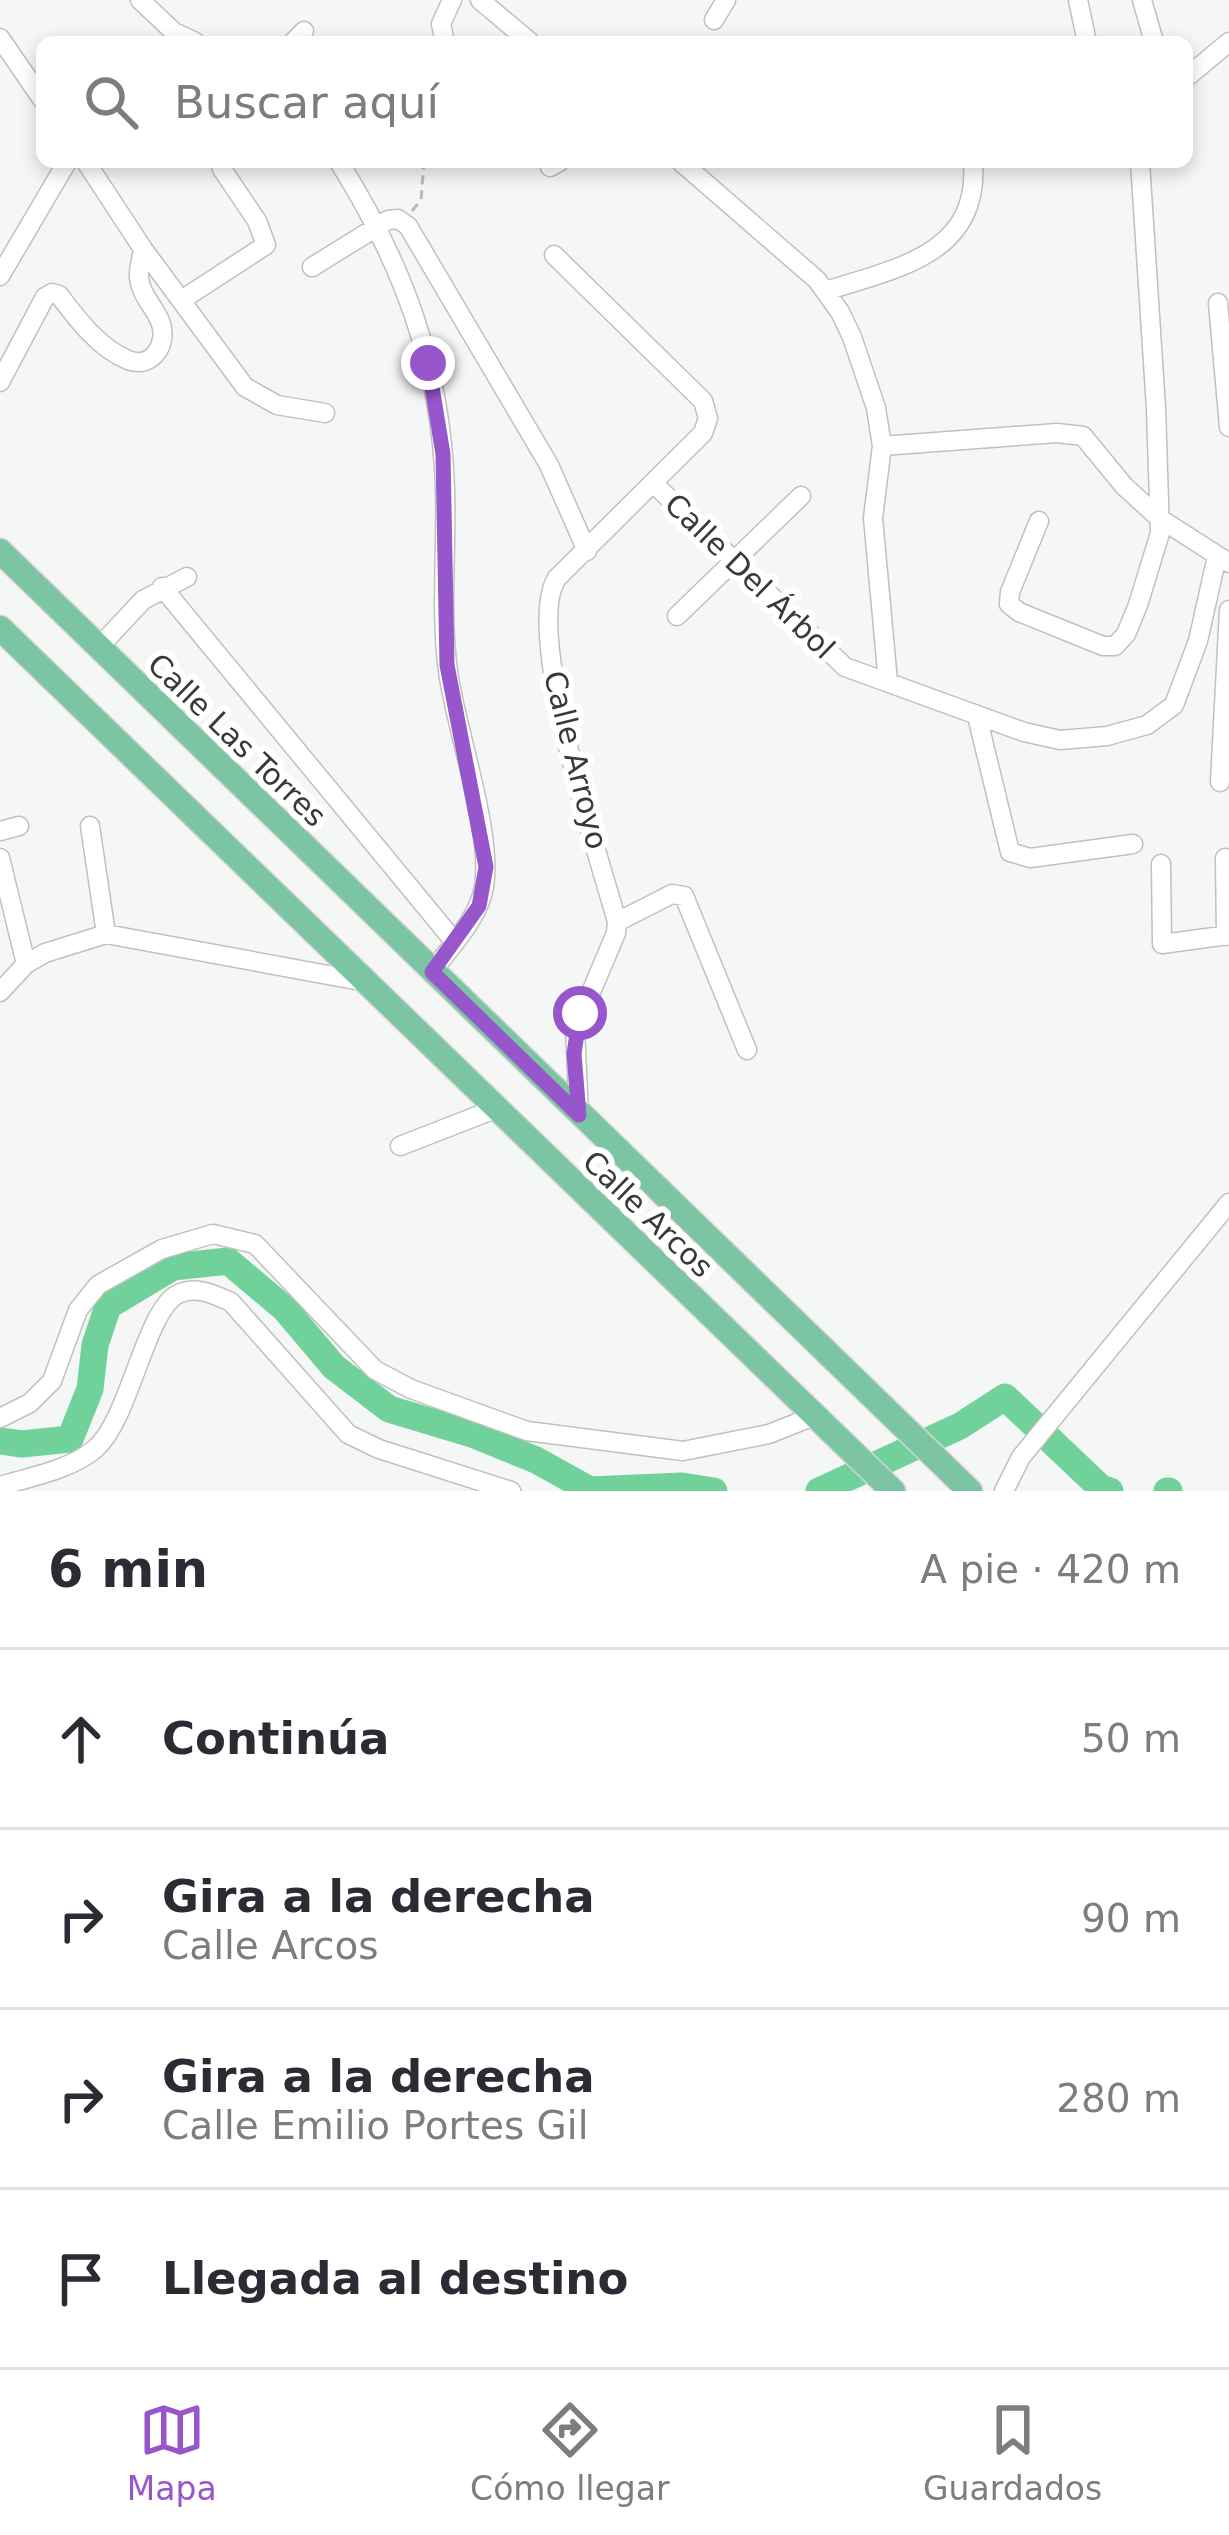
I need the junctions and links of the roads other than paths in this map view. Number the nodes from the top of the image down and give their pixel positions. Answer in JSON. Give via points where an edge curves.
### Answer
{"nodes":[{"id":1,"x":140,"y":0,"type":"edge"},
{"id":2,"x":452,"y":0,"type":"edge"},
{"id":3,"x":480,"y":0,"type":"edge"},
{"id":4,"x":726,"y":0,"type":"edge"},
{"id":5,"x":1078,"y":0,"type":"edge"},
{"id":6,"x":1142,"y":0,"type":"edge"},
{"id":7,"x":714,"y":20,"type":"dead end"},
{"id":8,"x":182,"y":36,"type":"edge"},
{"id":9,"x":442,"y":36,"type":"edge"},
{"id":10,"x":523,"y":36,"type":"edge"},
{"id":11,"x":1086,"y":36,"type":"edge"},
{"id":12,"x":1152,"y":36,"type":"edge"},
{"id":13,"x":0,"y":38,"type":"edge"},
{"id":14,"x":1229,"y":42,"type":"edge"},
{"id":15,"x":1193,"y":71,"type":"edge"},
{"id":16,"x":36,"y":90,"type":"edge"},
{"id":17,"x":63,"y":168,"type":"edge"},
{"id":18,"x":90,"y":168,"type":"edge"},
{"id":19,"x":344,"y":168,"type":"edge"},
{"id":20,"x":689,"y":168,"type":"edge"},
{"id":21,"x":973,"y":168,"type":"edge"},
{"id":22,"x":1140,"y":168,"type":"edge"},
{"id":23,"x":222,"y":169,"type":"dead end"},
{"id":24,"x":389,"y":222,"type":"junction"},
{"id":25,"x":143,"y":249,"type":"junction"},
{"id":26,"x":554,"y":255,"type":"dead end"},
{"id":27,"x":312,"y":267,"type":"dead end"},
{"id":28,"x":1,"y":269,"type":"edge"},
{"id":29,"x":826,"y":290,"type":"junction"},
{"id":30,"x":183,"y":299,"type":"junction"},
{"id":31,"x":1219,"y":303,"type":"dead end"},
{"id":32,"x":0,"y":335,"type":"edge"},
{"id":33,"x":17,"y":350,"type":"junction"},
{"id":34,"x":0,"y":382,"type":"edge"},
{"id":35,"x":325,"y":412,"type":"dead end"},
{"id":36,"x":1229,"y":427,"type":"edge"},
{"id":37,"x":882,"y":446,"type":"junction"},
{"id":38,"x":653,"y":483,"type":"junction"},
{"id":39,"x":801,"y":496,"type":"dead end"},
{"id":40,"x":1159,"y":518,"type":"junction"},
{"id":41,"x":1040,"y":521,"type":"dead end"},
{"id":42,"x":0,"y":551,"type":"edge"},
{"id":43,"x":587,"y":551,"type":"junction"},
{"id":44,"x":1223,"y":559,"type":"edge"},
{"id":45,"x":731,"y":561,"type":"junction"},
{"id":46,"x":187,"y":577,"type":"dead end"},
{"id":47,"x":162,"y":587,"type":"junction"},
{"id":48,"x":1229,"y":610,"type":"edge"},
{"id":49,"x":676,"y":616,"type":"dead end"},
{"id":50,"x":0,"y":628,"type":"edge"},
{"id":51,"x":100,"y":646,"type":"junction"},
{"id":52,"x":888,"y":682,"type":"junction"},
{"id":53,"x":977,"y":716,"type":"junction"},
{"id":54,"x":1220,"y":782,"type":"dead end"},
{"id":55,"x":90,"y":826,"type":"dead end"},
{"id":56,"x":1133,"y":844,"type":"dead end"},
{"id":57,"x":0,"y":857,"type":"edge"},
{"id":58,"x":1225,"y":858,"type":"dead end"},
{"id":59,"x":1161,"y":863,"type":"dead end"},
{"id":60,"x":6,"y":910,"type":"edge"},
{"id":61,"x":616,"y":922,"type":"junction"},
{"id":62,"x":106,"y":934,"type":"junction"},
{"id":63,"x":1227,"y":935,"type":"edge"},
{"id":64,"x":454,"y":941,"type":"junction"},
{"id":65,"x":26,"y":964,"type":"junction"},
{"id":66,"x":432,"y":972,"type":"junction"},
{"id":67,"x":365,"y":982,"type":"junction"},
{"id":68,"x":0,"y":992,"type":"edge"},
{"id":69,"x":746,"y":1050,"type":"dead end"},
{"id":70,"x":495,"y":1109,"type":"junction"},
{"id":71,"x":579,"y":1115,"type":"junction"},
{"id":72,"x":400,"y":1146,"type":"dead end"},
{"id":73,"x":1229,"y":1203,"type":"edge"},
{"id":74,"x":814,"y":1416,"type":"junction"},
{"id":75,"x":0,"y":1418,"type":"edge"},
{"id":76,"x":0,"y":1486,"type":"edge"},
{"id":77,"x":891,"y":1489,"type":"edge"},
{"id":78,"x":511,"y":1491,"type":"edge"},
{"id":79,"x":970,"y":1491,"type":"edge"},
{"id":80,"x":1004,"y":1491,"type":"edge"}],
"edges":[{"from":1,"to":8,"type":"street"},
{"from":2,"to":9,"type":"street"},
{"from":3,"to":10,"type":"street"},
{"from":4,"to":7,"type":"street"},
{"from":5,"to":11,"type":"street"},
{"from":6,"to":12,"type":"street"},
{"from":13,"to":16,"type":"street"},
{"from":14,"to":15,"type":"street"},
{"from":17,"to":28,"type":"street"},
{"from":18,"to":25,"type":"street"},
{"from":19,"to":24,"type":"street"},
{"from":20,"to":29,"type":"street"},
{"from":21,"to":29,"type":"street","via":[[970,205],[952,236],[904,265]]},
{"from":22,"to":40,"type":"street"},
{"from":23,"to":30,"type":"street","via":[[266,244]]},
{"from":24,"to":27,"type":"street"},
{"from":24,"to":43,"type":"street","via":[[411,229],[549,465]]},
{"from":24,"to":64,"type":"street","via":[[428,363],[443,454],[447,665],[486,867],[479,906]]},
{"from":25,"to":30,"type":"street"},
{"from":25,"to":33,"type":"street","via":[[139,277],[163,335],[156,356],[134,363],[104,346],[52,293]]},
{"from":26,"to":38,"type":"street","name":"Calle Arroyo","via":[[707,410],[703,433]]},
{"from":29,"to":37,"type":"street","via":[[866,375]]},
{"from":30,"to":35,"type":"street","via":[[256,396]]},
{"from":31,"to":36,"type":"street"},
{"from":32,"to":33,"type":"street"},
{"from":33,"to":34,"type":"street"},
{"from":37,"to":40,"type":"street","via":[[1083,436]]},
{"from":37,"to":52,"type":"street","via":[[873,518]]},
{"from":38,"to":43,"type":"street","name":"Calle Arroyo"},
{"from":38,"to":45,"type":"street","name":"Calle Del Árbol"},
{"from":39,"to":45,"type":"street"},
{"from":40,"to":41,"type":"street","via":[[1138,605],[1126,634],[1109,647],[1009,604]]},
{"from":40,"to":44,"type":"street"},
{"from":42,"to":51,"type":"main road","name":"Calle Las Torres"},
{"from":43,"to":61,"type":"street","name":"Calle Arroyo","via":[[548,594],[550,650]]},
{"from":44,"to":53,"type":"street","name":"Calle Del Árbol","via":[[1174,705],[1158,720],[1060,740]]},
{"from":45,"to":49,"type":"street"},
{"from":45,"to":52,"type":"street","name":"Calle Del Árbol","via":[[836,660]]},
{"from":46,"to":47,"type":"street"},
{"from":47,"to":51,"type":"street"},
{"from":47,"to":64,"type":"street"},
{"from":48,"to":54,"type":"street"},
{"from":50,"to":67,"type":"main road"},
{"from":51,"to":66,"type":"main road","name":"Calle Las Torres"},
{"from":52,"to":53,"type":"street","name":"Calle Del Árbol"},
{"from":53,"to":56,"type":"street","via":[[1010,852],[1030,858]]},
{"from":55,"to":62,"type":"street"},
{"from":57,"to":60,"type":"street"},
{"from":58,"to":63,"type":"street"},
{"from":59,"to":63,"type":"street","via":[[1160,941]]},
{"from":60,"to":65,"type":"street"},
{"from":61,"to":69,"type":"street","via":[[672,894],[684,896]]},
{"from":61,"to":71,"type":"street","via":[[575,1030]]},
{"from":62,"to":65,"type":"street"},
{"from":62,"to":67,"type":"street"},
{"from":64,"to":66,"type":"street"},
{"from":65,"to":68,"type":"street"},
{"from":66,"to":71,"type":"main road","name":"Calle Arcos"},
{"from":67,"to":70,"type":"main road","name":"Calle Arcos"},
{"from":70,"to":72,"type":"street"},
{"from":70,"to":74,"type":"main road","name":"Calle Arcos"},
{"from":71,"to":79,"type":"main road","name":"Calle Arcos"},
{"from":73,"to":80,"type":"street","via":[[1014,1468]]},
{"from":74,"to":75,"type":"street","via":[[682,1451],[527,1431],[375,1370],[256,1244],[212,1234],[162,1249],[98,1285],[78,1310],[52,1381]]},
{"from":74,"to":77,"type":"main road","name":"Calle Arcos"},
{"from":76,"to":78,"type":"street","via":[[96,1448],[163,1309],[178,1294],[206,1291],[231,1302],[349,1433]]}]}
